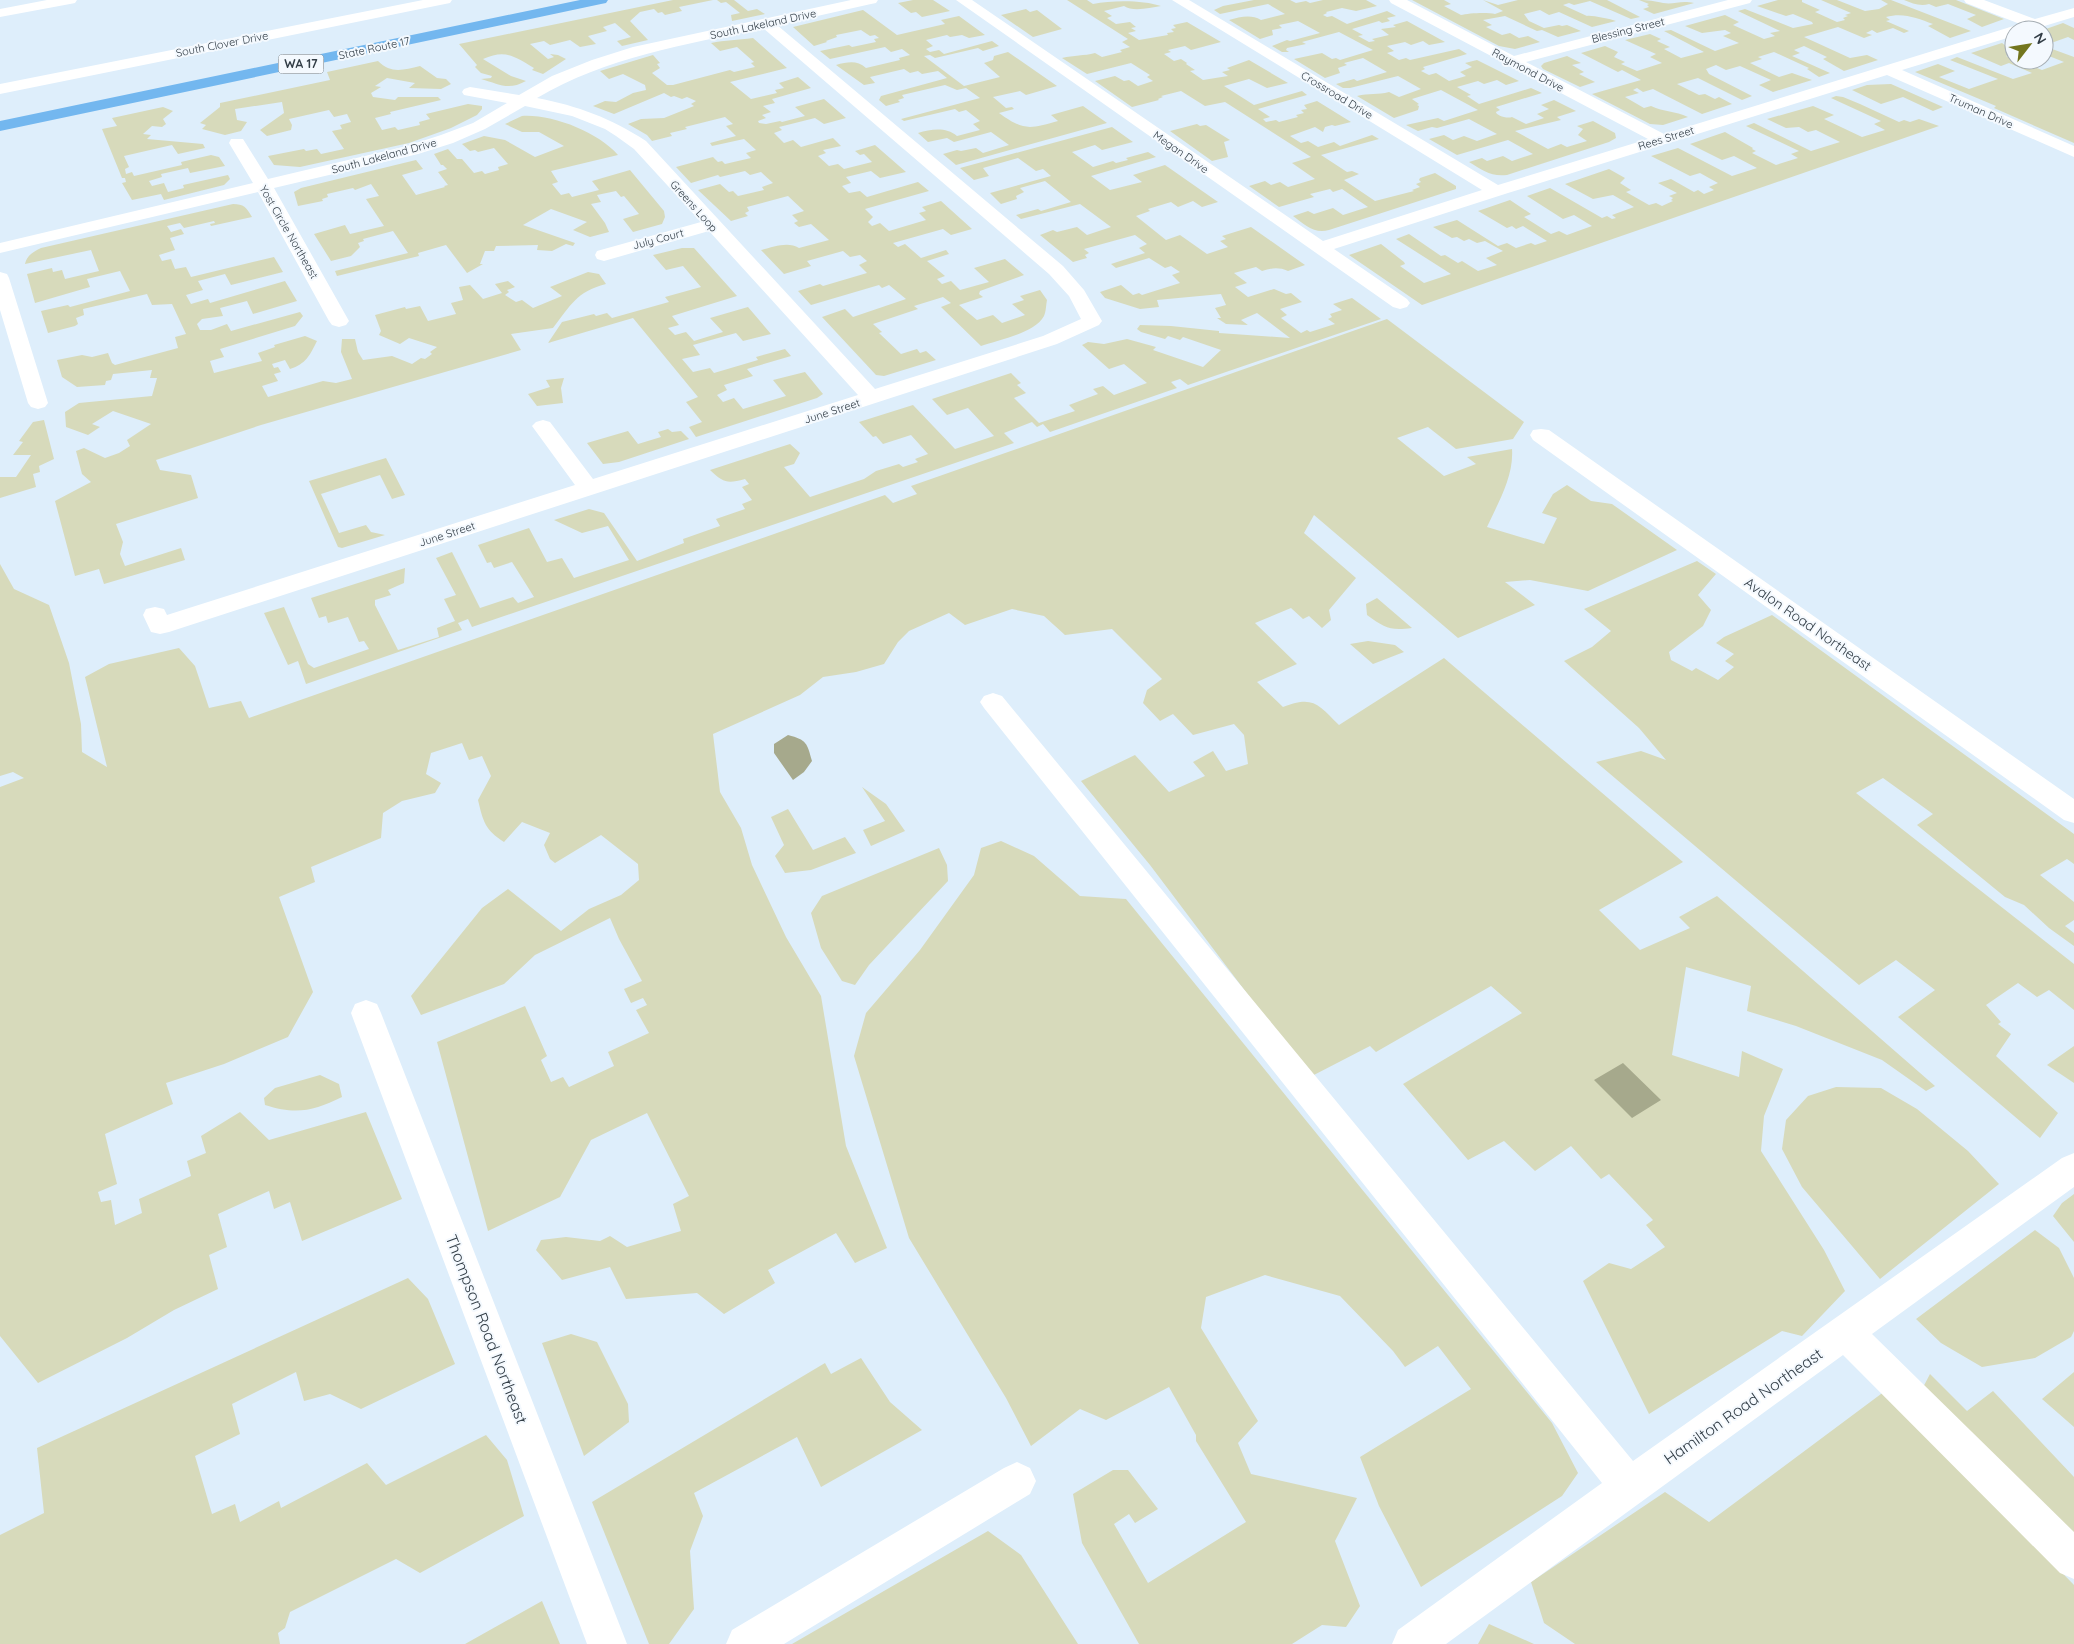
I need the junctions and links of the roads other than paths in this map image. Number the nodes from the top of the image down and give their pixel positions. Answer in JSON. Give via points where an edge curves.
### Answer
{"nodes":[{"id":1,"x":70,"y":0,"type":"edge"},
{"id":2,"x":445,"y":0,"type":"edge"},
{"id":3,"x":554,"y":0,"type":"edge"},
{"id":4,"x":601,"y":0,"type":"edge"},
{"id":5,"x":871,"y":0,"type":"edge"},
{"id":6,"x":963,"y":0,"type":"edge"},
{"id":7,"x":1179,"y":0,"type":"edge"},
{"id":8,"x":1396,"y":0,"type":"edge"},
{"id":9,"x":1745,"y":0,"type":"edge"},
{"id":10,"x":1971,"y":0,"type":"edge"},
{"id":11,"x":48,"y":2,"type":"edge"},
{"id":12,"x":417,"y":2,"type":"edge"},
{"id":13,"x":2074,"y":12,"type":"edge"},
{"id":14,"x":0,"y":13,"type":"edge"},
{"id":15,"x":2024,"y":20,"type":"edge"},
{"id":16,"x":2047,"y":20,"type":"edge"},
{"id":17,"x":766,"y":23,"type":"junction"},
{"id":18,"x":2004,"y":33,"type":"edge"},
{"id":19,"x":1512,"y":61,"type":"junction"},
{"id":20,"x":1888,"y":70,"type":"junction"},
{"id":21,"x":0,"y":89,"type":"edge"},
{"id":22,"x":470,"y":92,"type":"dead end"},
{"id":23,"x":523,"y":100,"type":"junction"},
{"id":24,"x":0,"y":116,"type":"edge"},
{"id":25,"x":0,"y":126,"type":"edge"},
{"id":26,"x":1661,"y":139,"type":"junction"},
{"id":27,"x":237,"y":143,"type":"dead end"},
{"id":28,"x":2074,"y":152,"type":"edge"},
{"id":29,"x":262,"y":186,"type":"junction"},
{"id":30,"x":1496,"y":191,"type":"junction"},
{"id":31,"x":711,"y":225,"type":"junction"},
{"id":32,"x":0,"y":248,"type":"edge"},
{"id":33,"x":1319,"y":248,"type":"junction"},
{"id":34,"x":604,"y":255,"type":"dead end"},
{"id":35,"x":0,"y":278,"type":"edge"},
{"id":36,"x":1400,"y":303,"type":"dead end"},
{"id":37,"x":340,"y":321,"type":"dead end"},
{"id":38,"x":872,"y":398,"type":"junction"},
{"id":39,"x":38,"y":403,"type":"dead end"},
{"id":40,"x":543,"y":426,"type":"dead end"},
{"id":41,"x":1541,"y":435,"type":"dead end"},
{"id":42,"x":588,"y":488,"type":"junction"},
{"id":43,"x":155,"y":614,"type":"dead end"},
{"id":44,"x":993,"y":702,"type":"dead end"},
{"id":45,"x":2074,"y":813,"type":"edge"},
{"id":46,"x":366,"y":1013,"type":"dead end"},
{"id":47,"x":2074,"y":1168,"type":"edge"},
{"id":48,"x":1846,"y":1333,"type":"junction"},
{"id":49,"x":1017,"y":1481,"type":"dead end"},
{"id":50,"x":1629,"y":1486,"type":"junction"},
{"id":51,"x":2074,"y":1559,"type":"edge"},
{"id":52,"x":607,"y":1644,"type":"edge"},
{"id":53,"x":746,"y":1644,"type":"edge"},
{"id":54,"x":1412,"y":1644,"type":"edge"}],
"edges":[{"from":1,"to":11,"type":"street"},
{"from":2,"to":12,"type":"street","name":"South Clover Drive"},
{"from":3,"to":24,"type":"highway","name":"State Route 17","number":"WA 17"},
{"from":4,"to":25,"type":"highway","name":"State Route 17","number":"WA 17"},
{"from":5,"to":17,"type":"street","name":"South Lakeland Drive"},
{"from":6,"to":33,"type":"street","name":"Megan Drive"},
{"from":7,"to":30,"type":"street","name":"Crossroad Drive"},
{"from":8,"to":19,"type":"street","name":"Raymond Drive"},
{"from":9,"to":19,"type":"street","name":"Blessing Street"},
{"from":10,"to":15,"type":"street"},
{"from":11,"to":14,"type":"street"},
{"from":12,"to":21,"type":"street","name":"South Clover Drive"},
{"from":13,"to":16,"type":"street","name":"Rees Street"},
{"from":17,"to":23,"type":"street","name":"South Lakeland Drive","via":[[638,50],[558,79]]},
{"from":17,"to":38,"type":"street","name":"June Street","via":[[1056,270],[1077,294],[1092,320],[1050,340]]},
{"from":18,"to":20,"type":"street","name":"Rees Street"},
{"from":19,"to":26,"type":"street","name":"Raymond Drive"},
{"from":20,"to":26,"type":"street","name":"Rees Street"},
{"from":20,"to":28,"type":"street","name":"Truman Drive"},
{"from":22,"to":23,"type":"street","name":"Greens Loop"},
{"from":23,"to":29,"type":"street","name":"South Lakeland Drive","via":[[479,126],[441,141]]},
{"from":23,"to":31,"type":"street","name":"Greens Loop","via":[[573,112],[612,126],[640,145]]},
{"from":26,"to":30,"type":"street","name":"Rees Street"},
{"from":27,"to":29,"type":"street","name":"Yost Circle Northeast"},
{"from":29,"to":32,"type":"street","name":"South Lakeland Drive"},
{"from":29,"to":37,"type":"street","name":"Yost Circle Northeast"},
{"from":30,"to":33,"type":"street","name":"Rees Street"},
{"from":31,"to":34,"type":"street","name":"July Court"},
{"from":31,"to":38,"type":"street","name":"Greens Loop"},
{"from":33,"to":36,"type":"street","name":"Megan Drive"},
{"from":35,"to":39,"type":"street"},
{"from":38,"to":42,"type":"street","name":"June Street"},
{"from":40,"to":42,"type":"street"},
{"from":41,"to":45,"type":"street","name":"Avalon Road Northeast"},
{"from":42,"to":43,"type":"street","name":"June Street","via":[[160,626]]},
{"from":44,"to":50,"type":"street"},
{"from":46,"to":52,"type":"street","name":"Thompson Road Northeast"},
{"from":47,"to":48,"type":"street","name":"Hamilton Road Northeast"},
{"from":48,"to":50,"type":"street","name":"Hamilton Road Northeast"},
{"from":48,"to":51,"type":"street"},
{"from":49,"to":53,"type":"street"},
{"from":50,"to":54,"type":"street","name":"Hamilton Road Northeast"}]}
